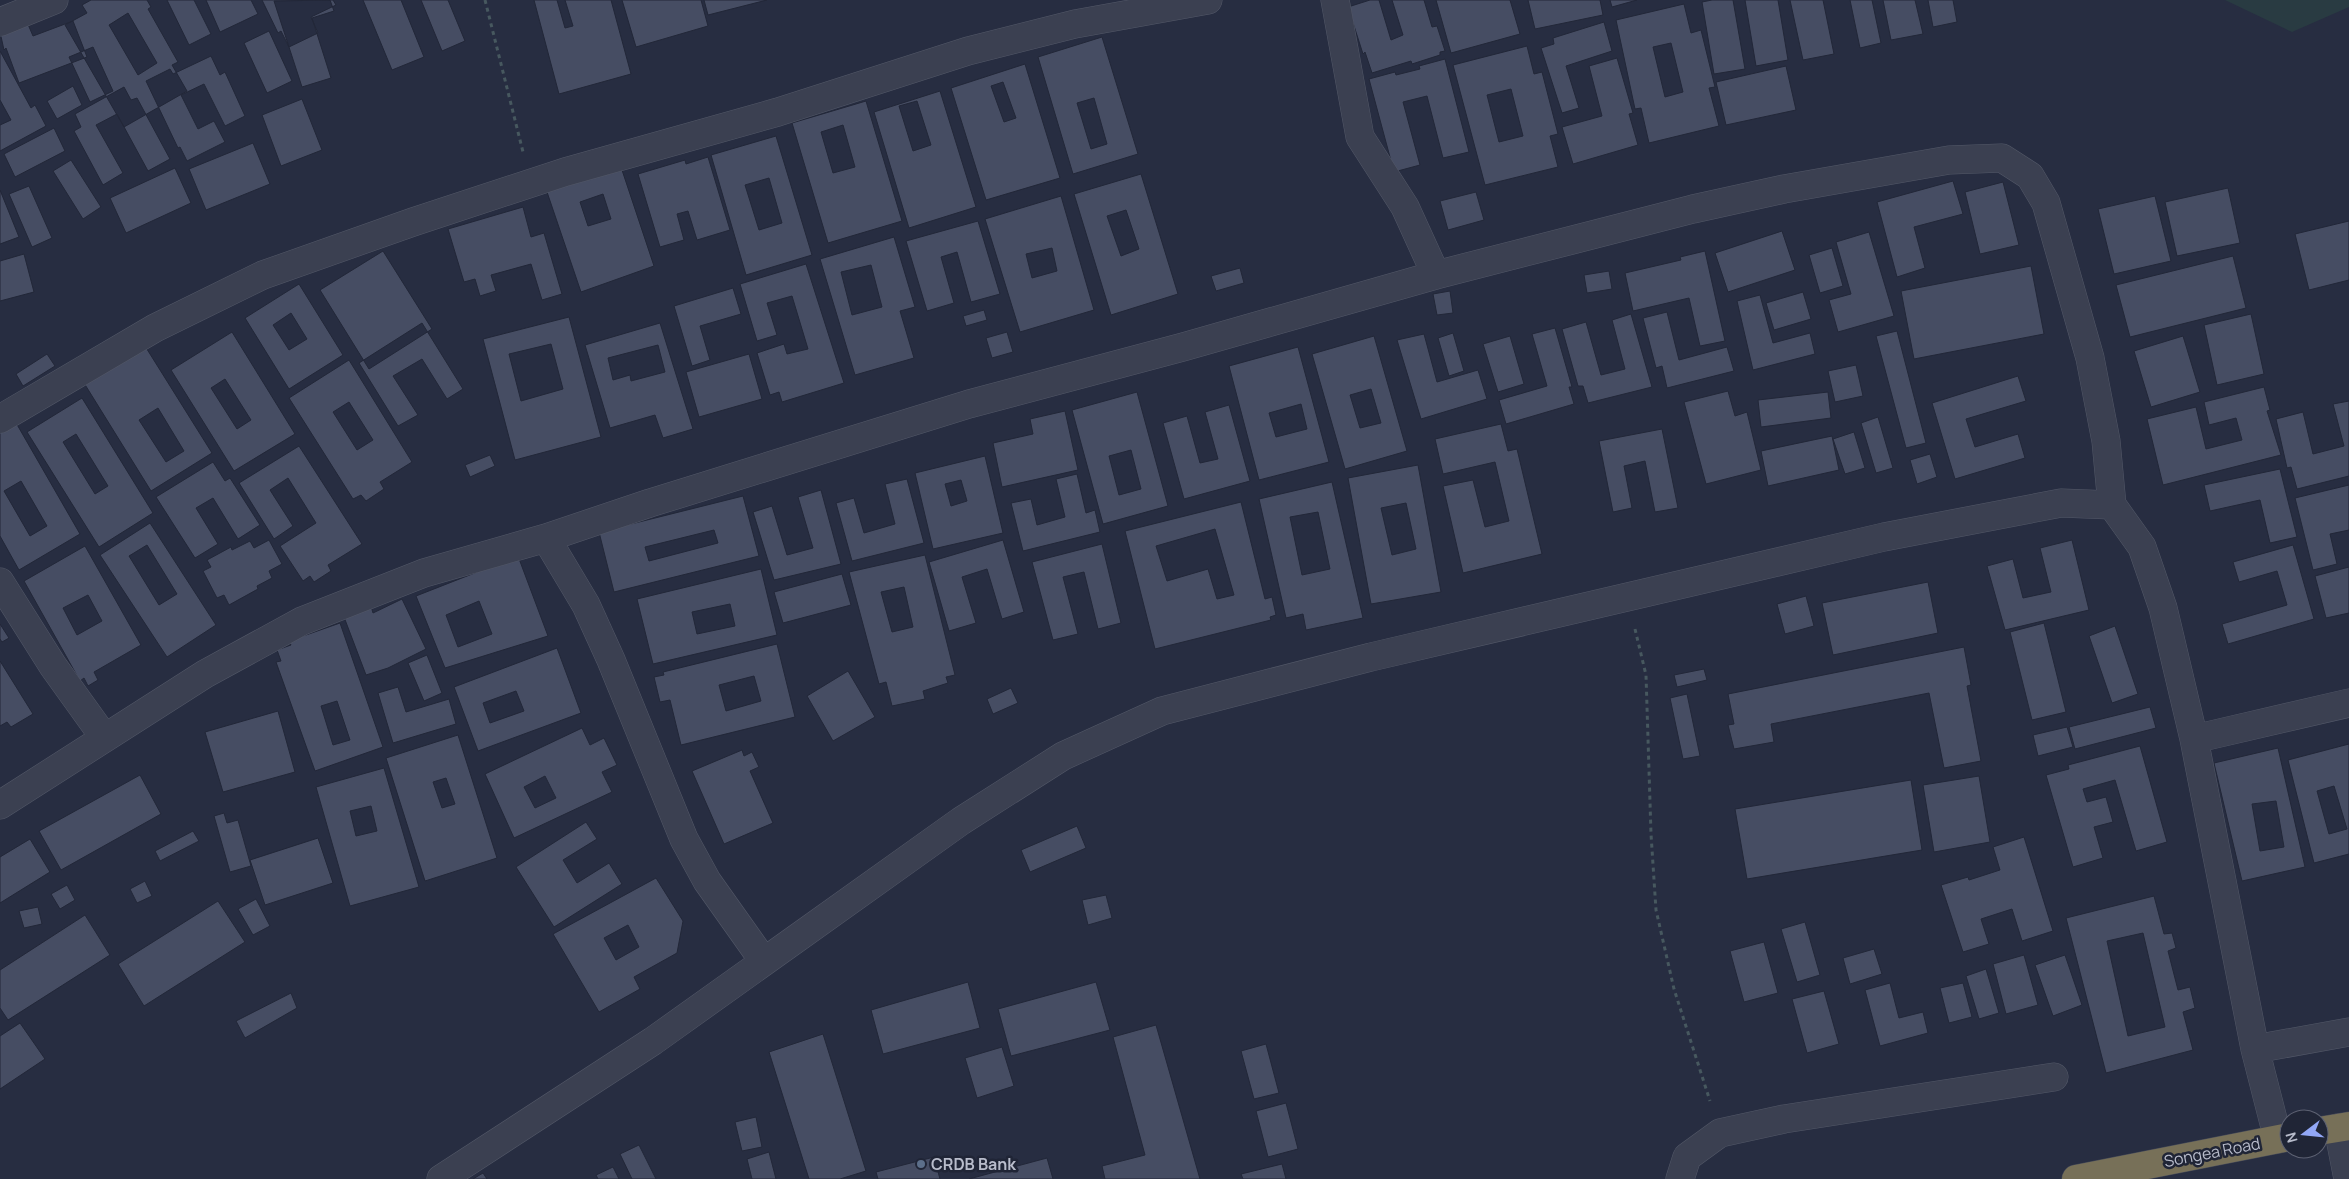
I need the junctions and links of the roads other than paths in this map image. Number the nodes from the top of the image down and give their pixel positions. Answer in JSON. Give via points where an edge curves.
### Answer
{"nodes":[{"id":1,"x":54,"y":0,"type":"edge"},
{"id":2,"x":1208,"y":0,"type":"edge"},
{"id":3,"x":1335,"y":0,"type":"edge"},
{"id":4,"x":0,"y":22,"type":"edge"},
{"id":5,"x":1436,"y":275,"type":"junction"},
{"id":6,"x":0,"y":420,"type":"edge"},
{"id":7,"x":2112,"y":505,"type":"junction"},
{"id":8,"x":546,"y":538,"type":"junction"},
{"id":9,"x":0,"y":582,"type":"edge"},
{"id":10,"x":2349,"y":704,"type":"edge"},
{"id":11,"x":104,"y":738,"type":"junction"},
{"id":12,"x":2194,"y":739,"type":"junction"},
{"id":13,"x":0,"y":805,"type":"edge"},
{"id":14,"x":763,"y":960,"type":"junction"},
{"id":15,"x":2349,"y":1032,"type":"edge"},
{"id":16,"x":2255,"y":1049,"type":"junction"},
{"id":17,"x":2054,"y":1077,"type":"dead end"},
{"id":18,"x":2279,"y":1123,"type":"edge"},
{"id":19,"x":2335,"y":1128,"type":"edge"},
{"id":20,"x":2279,"y":1139,"type":"edge"},
{"id":21,"x":441,"y":1179,"type":"edge"},
{"id":22,"x":1680,"y":1179,"type":"edge"},
{"id":23,"x":2076,"y":1179,"type":"edge"},
{"id":24,"x":2348,"y":1179,"type":"edge"}],
"edges":[{"from":1,"to":4,"type":"street"},
{"from":2,"to":6,"type":"street","via":[[1075,24],[968,51],[778,112],[565,172],[413,222],[263,275],[155,328]]},
{"from":3,"to":5,"type":"street","via":[[1360,137],[1406,208]]},
{"from":5,"to":7,"type":"street","via":[[1598,232],[1784,189],[1949,160],[2002,158],[2030,176],[2046,203],[2090,358],[2106,441]]},
{"from":5,"to":8,"type":"street","via":[[969,404]]},
{"from":7,"to":12,"type":"street","via":[[2142,547],[2163,608]]},
{"from":7,"to":14,"type":"street","via":[[2061,503],[1874,539],[1371,657],[1162,711],[1063,756],[961,821]]},
{"from":8,"to":11,"type":"street","via":[[424,573],[302,621],[205,674]]},
{"from":8,"to":14,"type":"street","via":[[586,605],[684,839],[707,881]]},
{"from":9,"to":11,"type":"street"},
{"from":10,"to":12,"type":"street"},
{"from":11,"to":13,"type":"street"},
{"from":12,"to":16,"type":"street"},
{"from":14,"to":21,"type":"street","via":[[652,1041]]},
{"from":15,"to":16,"type":"street"},
{"from":16,"to":18,"type":"street"},
{"from":17,"to":22,"type":"street","via":[[1794,1118],[1720,1133],[1686,1157]]},
{"from":19,"to":24,"type":"street"},
{"from":20,"to":23,"type":"highway","name":"Songea Road"}]}
